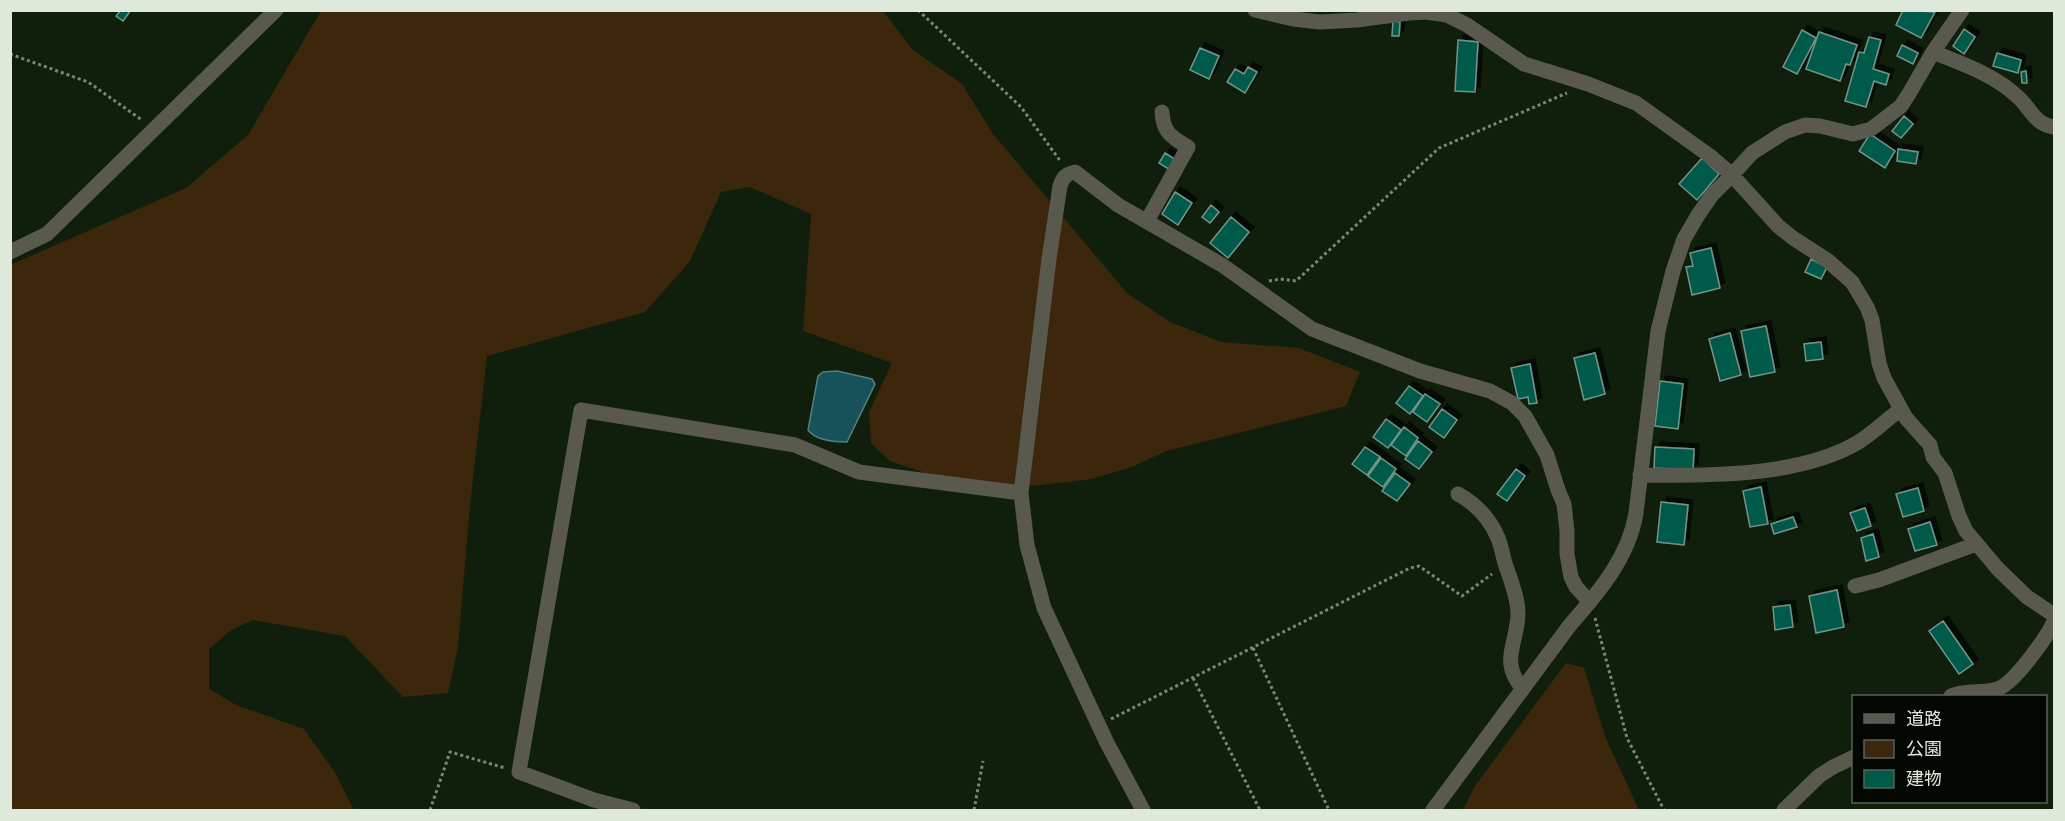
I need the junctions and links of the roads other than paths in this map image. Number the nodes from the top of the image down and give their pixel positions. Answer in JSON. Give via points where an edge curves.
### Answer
{"nodes":[{"id":1,"x":276,"y":10,"type":"edge"},
{"id":2,"x":1255,"y":10,"type":"edge"},
{"id":3,"x":1962,"y":10,"type":"edge"},
{"id":4,"x":1933,"y":52,"type":"junction"},
{"id":5,"x":1162,"y":112,"type":"dead end"},
{"id":6,"x":2055,"y":127,"type":"edge"},
{"id":7,"x":1732,"y":176,"type":"junction"},
{"id":8,"x":1147,"y":221,"type":"junction"},
{"id":9,"x":10,"y":252,"type":"edge"},
{"id":10,"x":1901,"y":409,"type":"junction"},
{"id":11,"x":1640,"y":475,"type":"junction"},
{"id":12,"x":1021,"y":493,"type":"junction"},
{"id":13,"x":1458,"y":494,"type":"dead end"},
{"id":14,"x":1976,"y":544,"type":"junction"},
{"id":15,"x":1855,"y":586,"type":"dead end"},
{"id":16,"x":1590,"y":602,"type":"junction"},
{"id":17,"x":2055,"y":615,"type":"edge"},
{"id":18,"x":2055,"y":621,"type":"edge"},
{"id":19,"x":1522,"y":689,"type":"junction"},
{"id":20,"x":1954,"y":695,"type":"edge"},
{"id":21,"x":1852,"y":758,"type":"edge"},
{"id":22,"x":633,"y":810,"type":"edge"},
{"id":23,"x":1143,"y":810,"type":"edge"},
{"id":24,"x":1433,"y":810,"type":"edge"},
{"id":25,"x":1784,"y":810,"type":"edge"}],
"edges":[{"from":1,"to":9,"type":"street","via":[[47,234]]},
{"from":2,"to":7,"type":"street","via":[[1320,22],[1426,12],[1447,15],[1524,64],[1636,103]]},
{"from":3,"to":4,"type":"street"},
{"from":4,"to":6,"type":"street","via":[[2009,88],[2042,124]]},
{"from":4,"to":7,"type":"street","via":[[1900,106],[1871,129],[1853,134],[1820,126],[1794,128],[1752,153]]},
{"from":5,"to":8,"type":"street","via":[[1168,135],[1188,147]]},
{"from":7,"to":10,"type":"street","via":[[1778,226],[1852,282],[1868,306],[1879,363]]},
{"from":7,"to":11,"type":"street","via":[[1698,215],[1673,270],[1658,331]]},
{"from":8,"to":12,"type":"street","via":[[1118,205],[1075,172],[1063,178]]},
{"from":8,"to":16,"type":"street","via":[[1222,266],[1312,329],[1420,371],[1490,391],[1512,403],[1525,416],[1547,455],[1564,504],[1571,577]]},
{"from":10,"to":11,"type":"street","via":[[1858,442],[1798,464],[1740,474]]},
{"from":10,"to":14,"type":"street","via":[[1945,473],[1959,516]]},
{"from":11,"to":16,"type":"street","via":[[1632,536]]},
{"from":12,"to":22,"type":"street","via":[[859,472],[795,445],[581,410],[519,771],[594,800]]},
{"from":12,"to":23,"type":"street","via":[[1027,545],[1044,608]]},
{"from":13,"to":19,"type":"street","via":[[1484,514],[1498,538],[1517,600],[1511,668]]},
{"from":14,"to":15,"type":"street"},
{"from":14,"to":17,"type":"street","via":[[2027,597]]},
{"from":16,"to":19,"type":"street"},
{"from":18,"to":20,"type":"street","via":[[2011,680],[1998,689]]},
{"from":19,"to":24,"type":"street"},
{"from":21,"to":25,"type":"street","via":[[1819,776]]}]}
